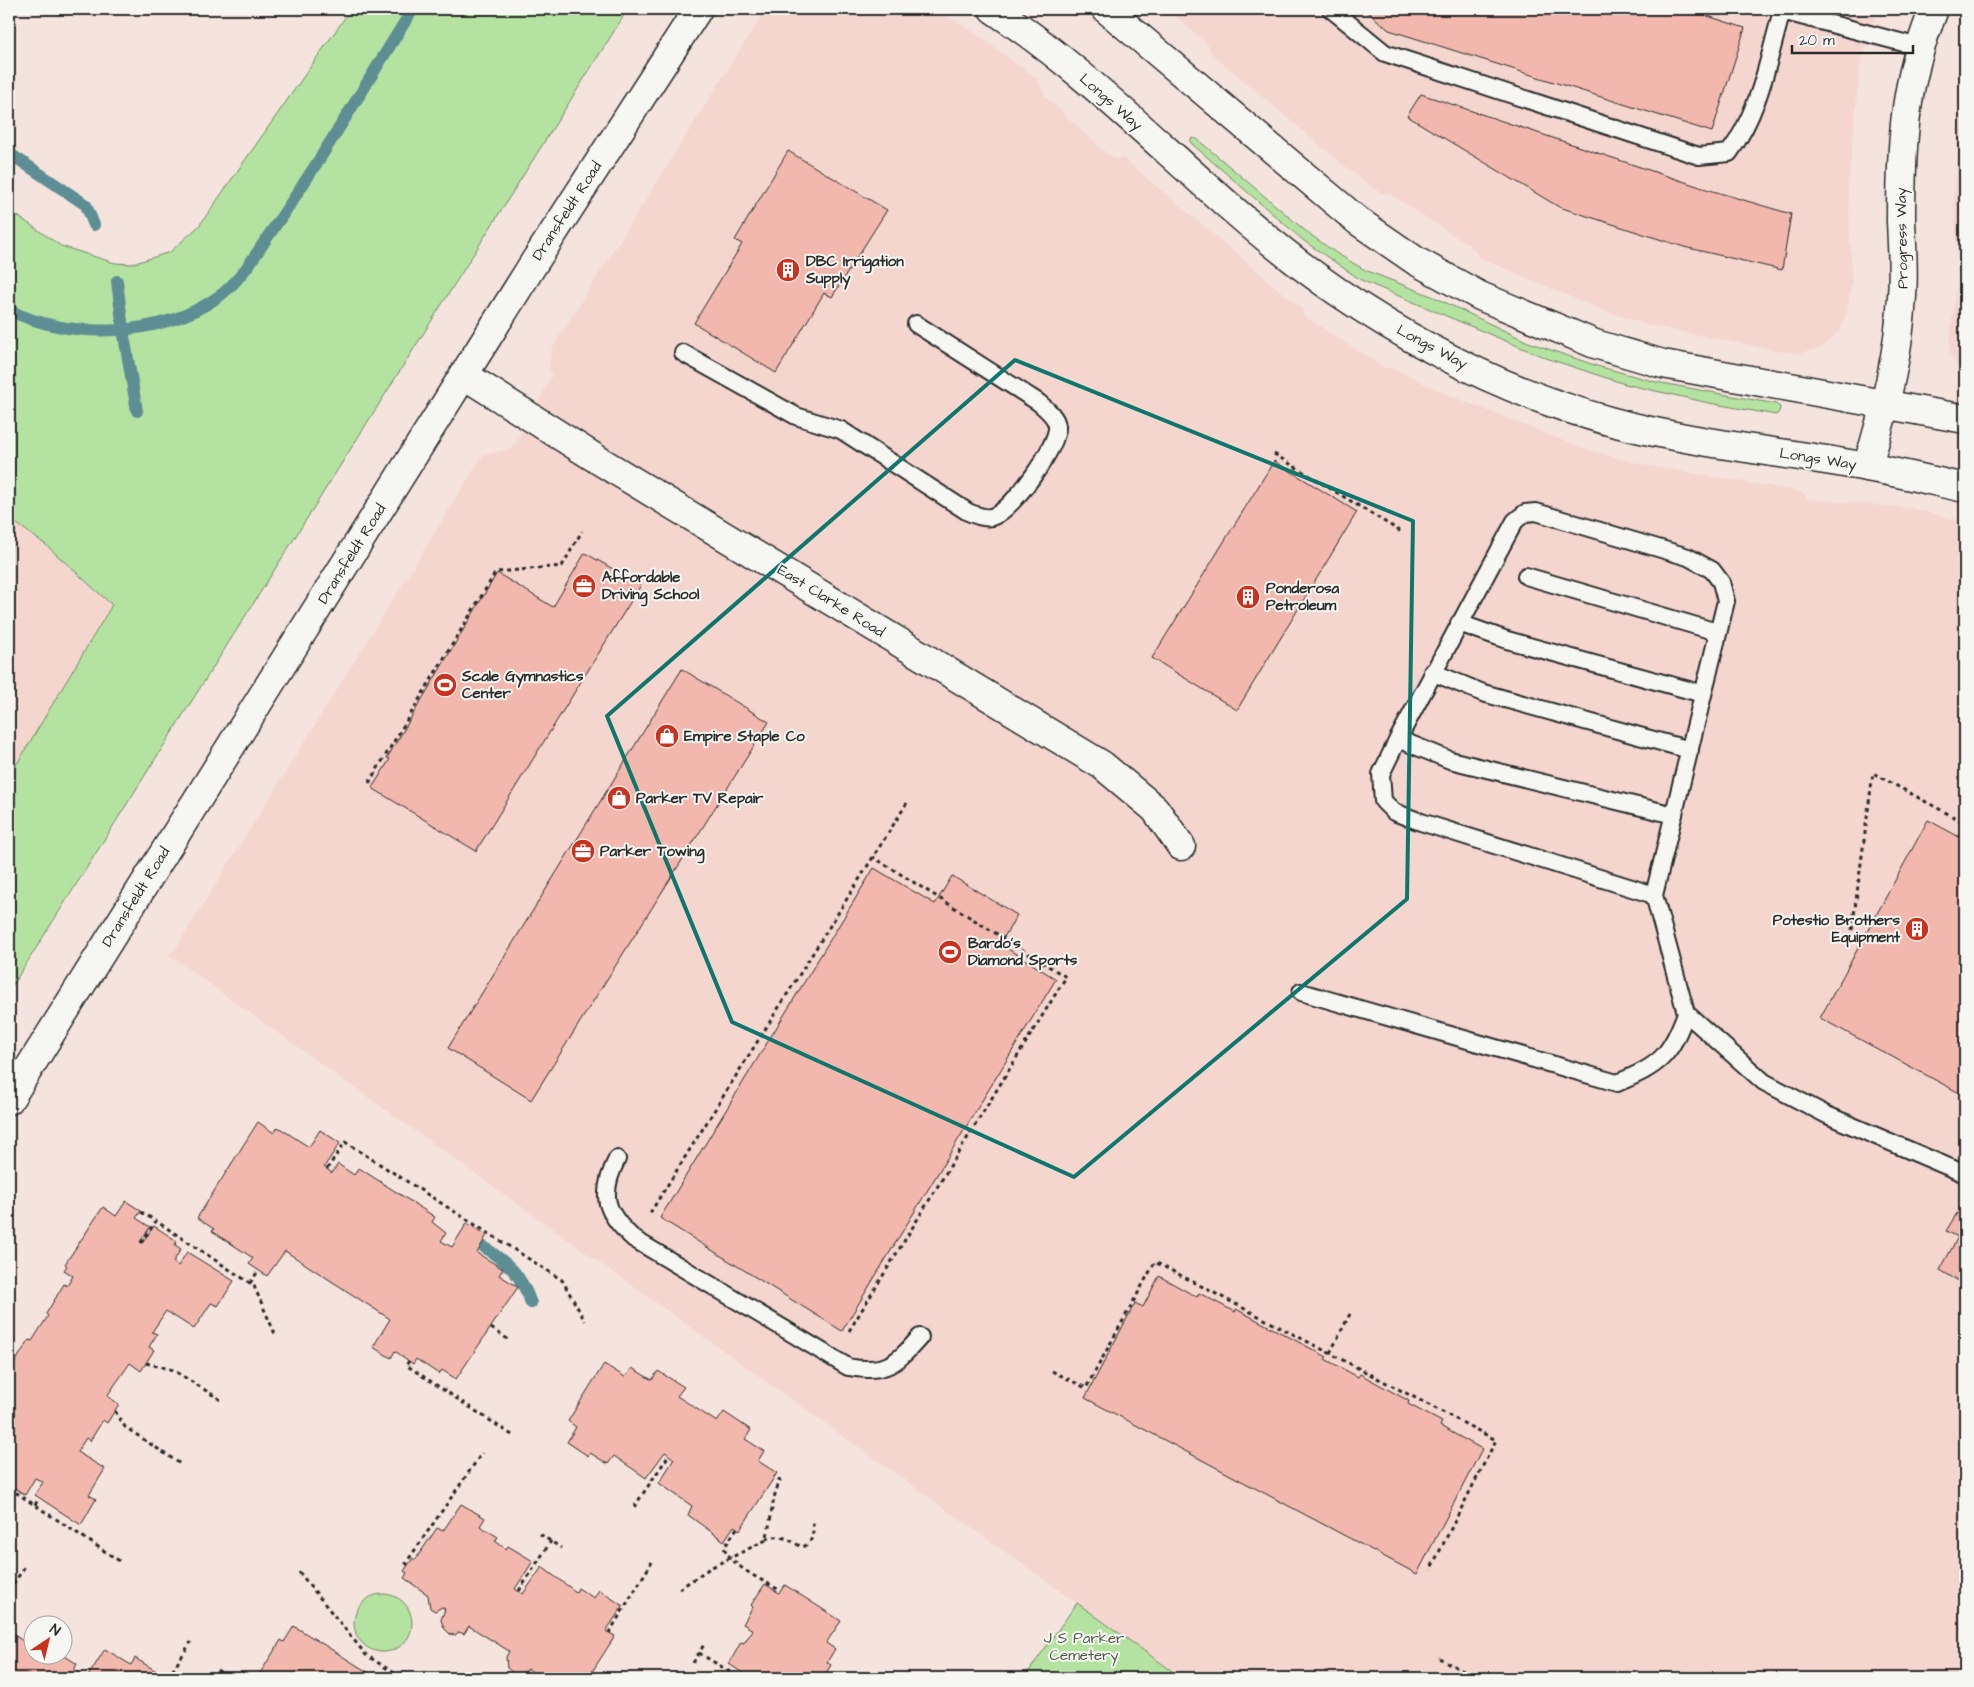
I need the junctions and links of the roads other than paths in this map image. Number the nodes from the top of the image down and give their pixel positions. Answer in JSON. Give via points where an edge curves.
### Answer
{"nodes":[{"id":1,"x":698,"y":9,"type":"edge"},
{"id":2,"x":993,"y":9,"type":"edge"},
{"id":3,"x":1106,"y":9,"type":"edge"},
{"id":4,"x":1331,"y":9,"type":"edge"},
{"id":5,"x":1934,"y":9,"type":"edge"},
{"id":6,"x":1919,"y":47,"type":"junction"},
{"id":7,"x":916,"y":324,"type":"dead end"},
{"id":8,"x":683,"y":353,"type":"dead end"},
{"id":9,"x":464,"y":375,"type":"junction"},
{"id":10,"x":1887,"y":403,"type":"junction"},
{"id":11,"x":1965,"y":419,"type":"edge"},
{"id":12,"x":1867,"y":467,"type":"junction"},
{"id":13,"x":1965,"y":488,"type":"edge"},
{"id":14,"x":1526,"y":576,"type":"dead end"},
{"id":15,"x":1459,"y":624,"type":"junction"},
{"id":16,"x":1717,"y":632,"type":"junction"},
{"id":17,"x":1432,"y":672,"type":"junction"},
{"id":18,"x":1703,"y":694,"type":"junction"},
{"id":19,"x":1398,"y":739,"type":"junction"},
{"id":20,"x":1690,"y":750,"type":"junction"},
{"id":21,"x":1674,"y":815,"type":"junction"},
{"id":22,"x":1181,"y":846,"type":"dead end"},
{"id":23,"x":1654,"y":896,"type":"junction"},
{"id":24,"x":1301,"y":992,"type":"dead end"},
{"id":25,"x":1686,"y":1013,"type":"junction"},
{"id":26,"x":9,"y":1100,"type":"edge"},
{"id":27,"x":617,"y":1159,"type":"dead end"},
{"id":28,"x":1965,"y":1174,"type":"edge"},
{"id":29,"x":920,"y":1337,"type":"dead end"}],
"edges":[{"from":1,"to":9,"type":"street","name":"Dransfeldt Road"},
{"from":2,"to":12,"type":"street","name":"Longs Way","via":[[1042,43],[1222,200],[1336,291],[1450,358],[1536,396],[1609,421],[1680,437]]},
{"from":3,"to":10,"type":"street","via":[[1358,222],[1416,261],[1480,296],[1552,328],[1628,355],[1739,379]]},
{"from":4,"to":6,"type":"lane","via":[[1385,53],[1698,156],[1729,153],[1743,134],[1752,115],[1782,10]]},
{"from":5,"to":6,"type":"street","name":"Progress Way"},
{"from":6,"to":10,"type":"street","name":"Progress Way","via":[[1904,121],[1902,294]]},
{"from":7,"to":8,"type":"lane","via":[[1038,402],[1050,412],[1057,424],[1056,439],[1017,498],[994,517],[968,512],[841,430],[796,416]]},
{"from":9,"to":22,"type":"street","name":"East Clarke Road","via":[[1102,765],[1155,809]]},
{"from":9,"to":26,"type":"street","name":"Dransfeldt Road"},
{"from":10,"to":11,"type":"street"},
{"from":10,"to":12,"type":"street","name":"Progress Way"},
{"from":12,"to":13,"type":"street","name":"Longs Way"},
{"from":14,"to":16,"type":"lane"},
{"from":15,"to":16,"type":"lane","via":[[1515,521],[1525,513],[1536,512],[1688,557],[1712,570],[1721,582],[1726,601]]},
{"from":15,"to":17,"type":"lane"},
{"from":15,"to":18,"type":"lane"},
{"from":16,"to":18,"type":"lane"},
{"from":17,"to":19,"type":"lane"},
{"from":17,"to":20,"type":"lane","via":[[1483,693]]},
{"from":18,"to":20,"type":"lane"},
{"from":19,"to":21,"type":"lane","via":[[1450,760]]},
{"from":19,"to":23,"type":"lane","via":[[1381,774],[1383,800],[1394,812]]},
{"from":20,"to":21,"type":"lane"},
{"from":21,"to":23,"type":"lane"},
{"from":23,"to":25,"type":"lane"},
{"from":24,"to":25,"type":"lane","via":[[1617,1083],[1641,1073],[1660,1060],[1676,1042]]},
{"from":25,"to":28,"type":"lane","via":[[1764,1082],[1827,1115]]},
{"from":27,"to":29,"type":"lane","via":[[606,1184],[606,1200],[620,1226],[634,1239],[848,1367],[869,1371],[885,1367],[901,1358]]}]}
